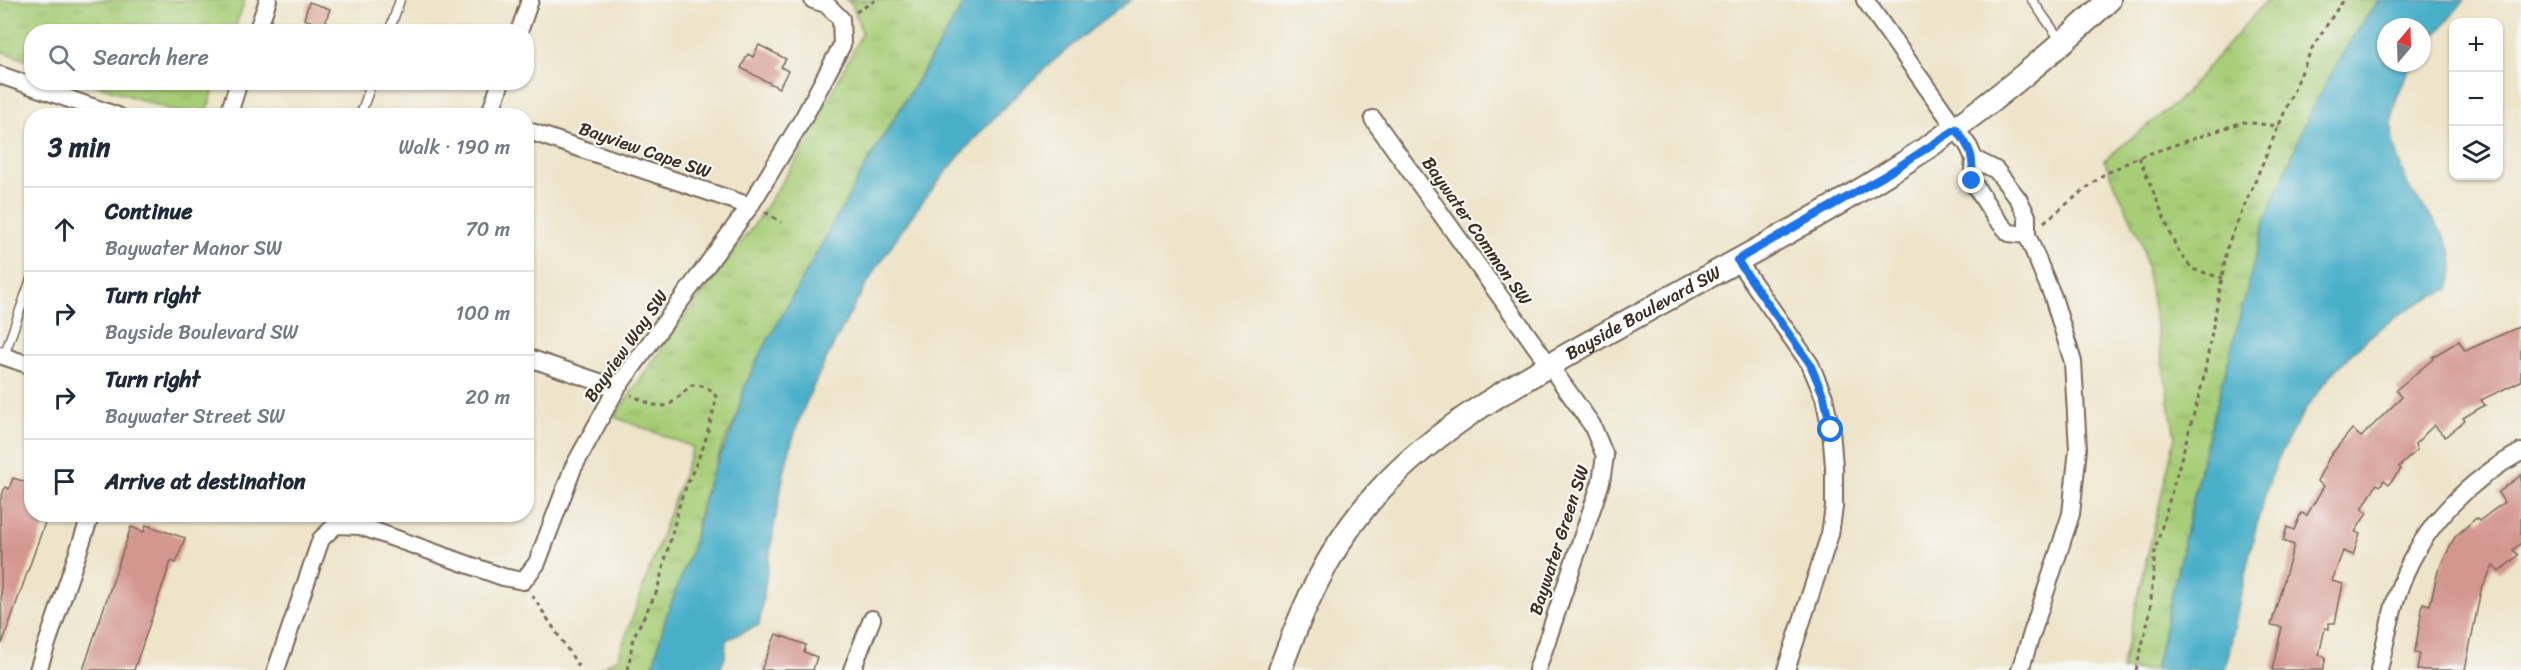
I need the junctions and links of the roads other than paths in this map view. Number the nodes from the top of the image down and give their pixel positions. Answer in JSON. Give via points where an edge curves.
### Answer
{"nodes":[{"id":1,"x":268,"y":0,"type":"edge"},
{"id":2,"x":400,"y":0,"type":"edge"},
{"id":3,"x":530,"y":0,"type":"edge"},
{"id":4,"x":813,"y":0,"type":"edge"},
{"id":5,"x":1866,"y":0,"type":"edge"},
{"id":6,"x":2032,"y":0,"type":"edge"},
{"id":7,"x":2109,"y":0,"type":"edge"},
{"id":8,"x":260,"y":24,"type":"edge"},
{"id":9,"x":392,"y":24,"type":"edge"},
{"id":10,"x":522,"y":24,"type":"edge"},
{"id":11,"x":2062,"y":44,"type":"junction"},
{"id":12,"x":0,"y":75,"type":"edge"},
{"id":13,"x":24,"y":85,"type":"edge"},
{"id":14,"x":37,"y":90,"type":"edge"},
{"id":15,"x":236,"y":90,"type":"edge"},
{"id":16,"x":369,"y":90,"type":"edge"},
{"id":17,"x":498,"y":90,"type":"edge"},
{"id":18,"x":82,"y":108,"type":"edge"},
{"id":19,"x":231,"y":108,"type":"edge"},
{"id":20,"x":363,"y":108,"type":"edge"},
{"id":21,"x":492,"y":108,"type":"edge"},
{"id":22,"x":1373,"y":119,"type":"dead end"},
{"id":23,"x":1956,"y":129,"type":"junction"},
{"id":24,"x":534,"y":133,"type":"edge"},
{"id":25,"x":1974,"y":159,"type":"junction"},
{"id":26,"x":758,"y":209,"type":"junction"},
{"id":27,"x":2027,"y":235,"type":"junction"},
{"id":28,"x":1737,"y":260,"type":"junction"},
{"id":29,"x":24,"y":297,"type":"edge"},
{"id":30,"x":2,"y":355,"type":"edge"},
{"id":31,"x":534,"y":360,"type":"edge"},
{"id":32,"x":24,"y":363,"type":"edge"},
{"id":33,"x":1548,"y":366,"type":"junction"},
{"id":34,"x":617,"y":388,"type":"junction"},
{"id":35,"x":2521,"y":452,"type":"edge"},
{"id":36,"x":88,"y":522,"type":"edge"},
{"id":37,"x":872,"y":619,"type":"dead end"},
{"id":38,"x":1544,"y":668,"type":"edge"},
{"id":39,"x":38,"y":670,"type":"edge"},
{"id":40,"x":276,"y":670,"type":"edge"},
{"id":41,"x":852,"y":670,"type":"edge"},
{"id":42,"x":1280,"y":670,"type":"edge"},
{"id":43,"x":1786,"y":670,"type":"edge"},
{"id":44,"x":2020,"y":670,"type":"edge"},
{"id":45,"x":2379,"y":670,"type":"edge"}],
"edges":[{"from":1,"to":8,"type":"street"},
{"from":2,"to":9,"type":"lane"},
{"from":3,"to":10,"type":"street"},
{"from":4,"to":26,"type":"street","name":"Bayview Way SW","via":[[826,4],[841,19],[842,45]]},
{"from":5,"to":23,"type":"street"},
{"from":6,"to":11,"type":"lane"},
{"from":7,"to":11,"type":"street","name":"Bayside Boulevard SW"},
{"from":11,"to":23,"type":"street","name":"Bayside Boulevard SW"},
{"from":12,"to":13,"type":"street"},
{"from":14,"to":18,"type":"street"},
{"from":15,"to":19,"type":"street"},
{"from":16,"to":20,"type":"lane"},
{"from":17,"to":21,"type":"street"},
{"from":22,"to":33,"type":"street","name":"Baywater Common SW"},
{"from":23,"to":25,"type":"street"},
{"from":23,"to":28,"type":"street","name":"Bayside Boulevard SW","via":[[1884,176]]},
{"from":24,"to":26,"type":"street","name":"Bayview Cape SW"},
{"from":25,"to":27,"type":"street","via":[[1996,170],[2019,200],[2027,216]]},
{"from":25,"to":27,"type":"street","via":[[1972,181],[1995,217],[2009,232]]},
{"from":26,"to":34,"type":"street","name":"Bayview Way SW"},
{"from":27,"to":44,"type":"street","via":[[2053,297],[2073,362],[2078,449],[2072,514]]},
{"from":28,"to":33,"type":"street","name":"Bayside Boulevard SW"},
{"from":28,"to":43,"type":"street","via":[[1810,364],[1824,397],[1831,430],[1834,476],[1830,534]]},
{"from":29,"to":30,"type":"lane"},
{"from":30,"to":32,"type":"street"},
{"from":31,"to":34,"type":"street"},
{"from":33,"to":38,"type":"street","name":"Baywater Green SW","via":[[1592,425],[1605,456],[1601,482]]},
{"from":33,"to":42,"type":"street","name":"Bayside Boulevard SW","via":[[1450,427],[1404,465],[1366,506],[1333,552],[1315,586]]},
{"from":34,"to":40,"type":"street","name":"Bayview Way SW","via":[[573,468],[537,563],[523,581],[360,526],[336,525],[321,539]]},
{"from":35,"to":45,"type":"street","via":[[2460,494],[2426,536],[2402,581]]},
{"from":36,"to":39,"type":"street"},
{"from":37,"to":41,"type":"street"}]}
